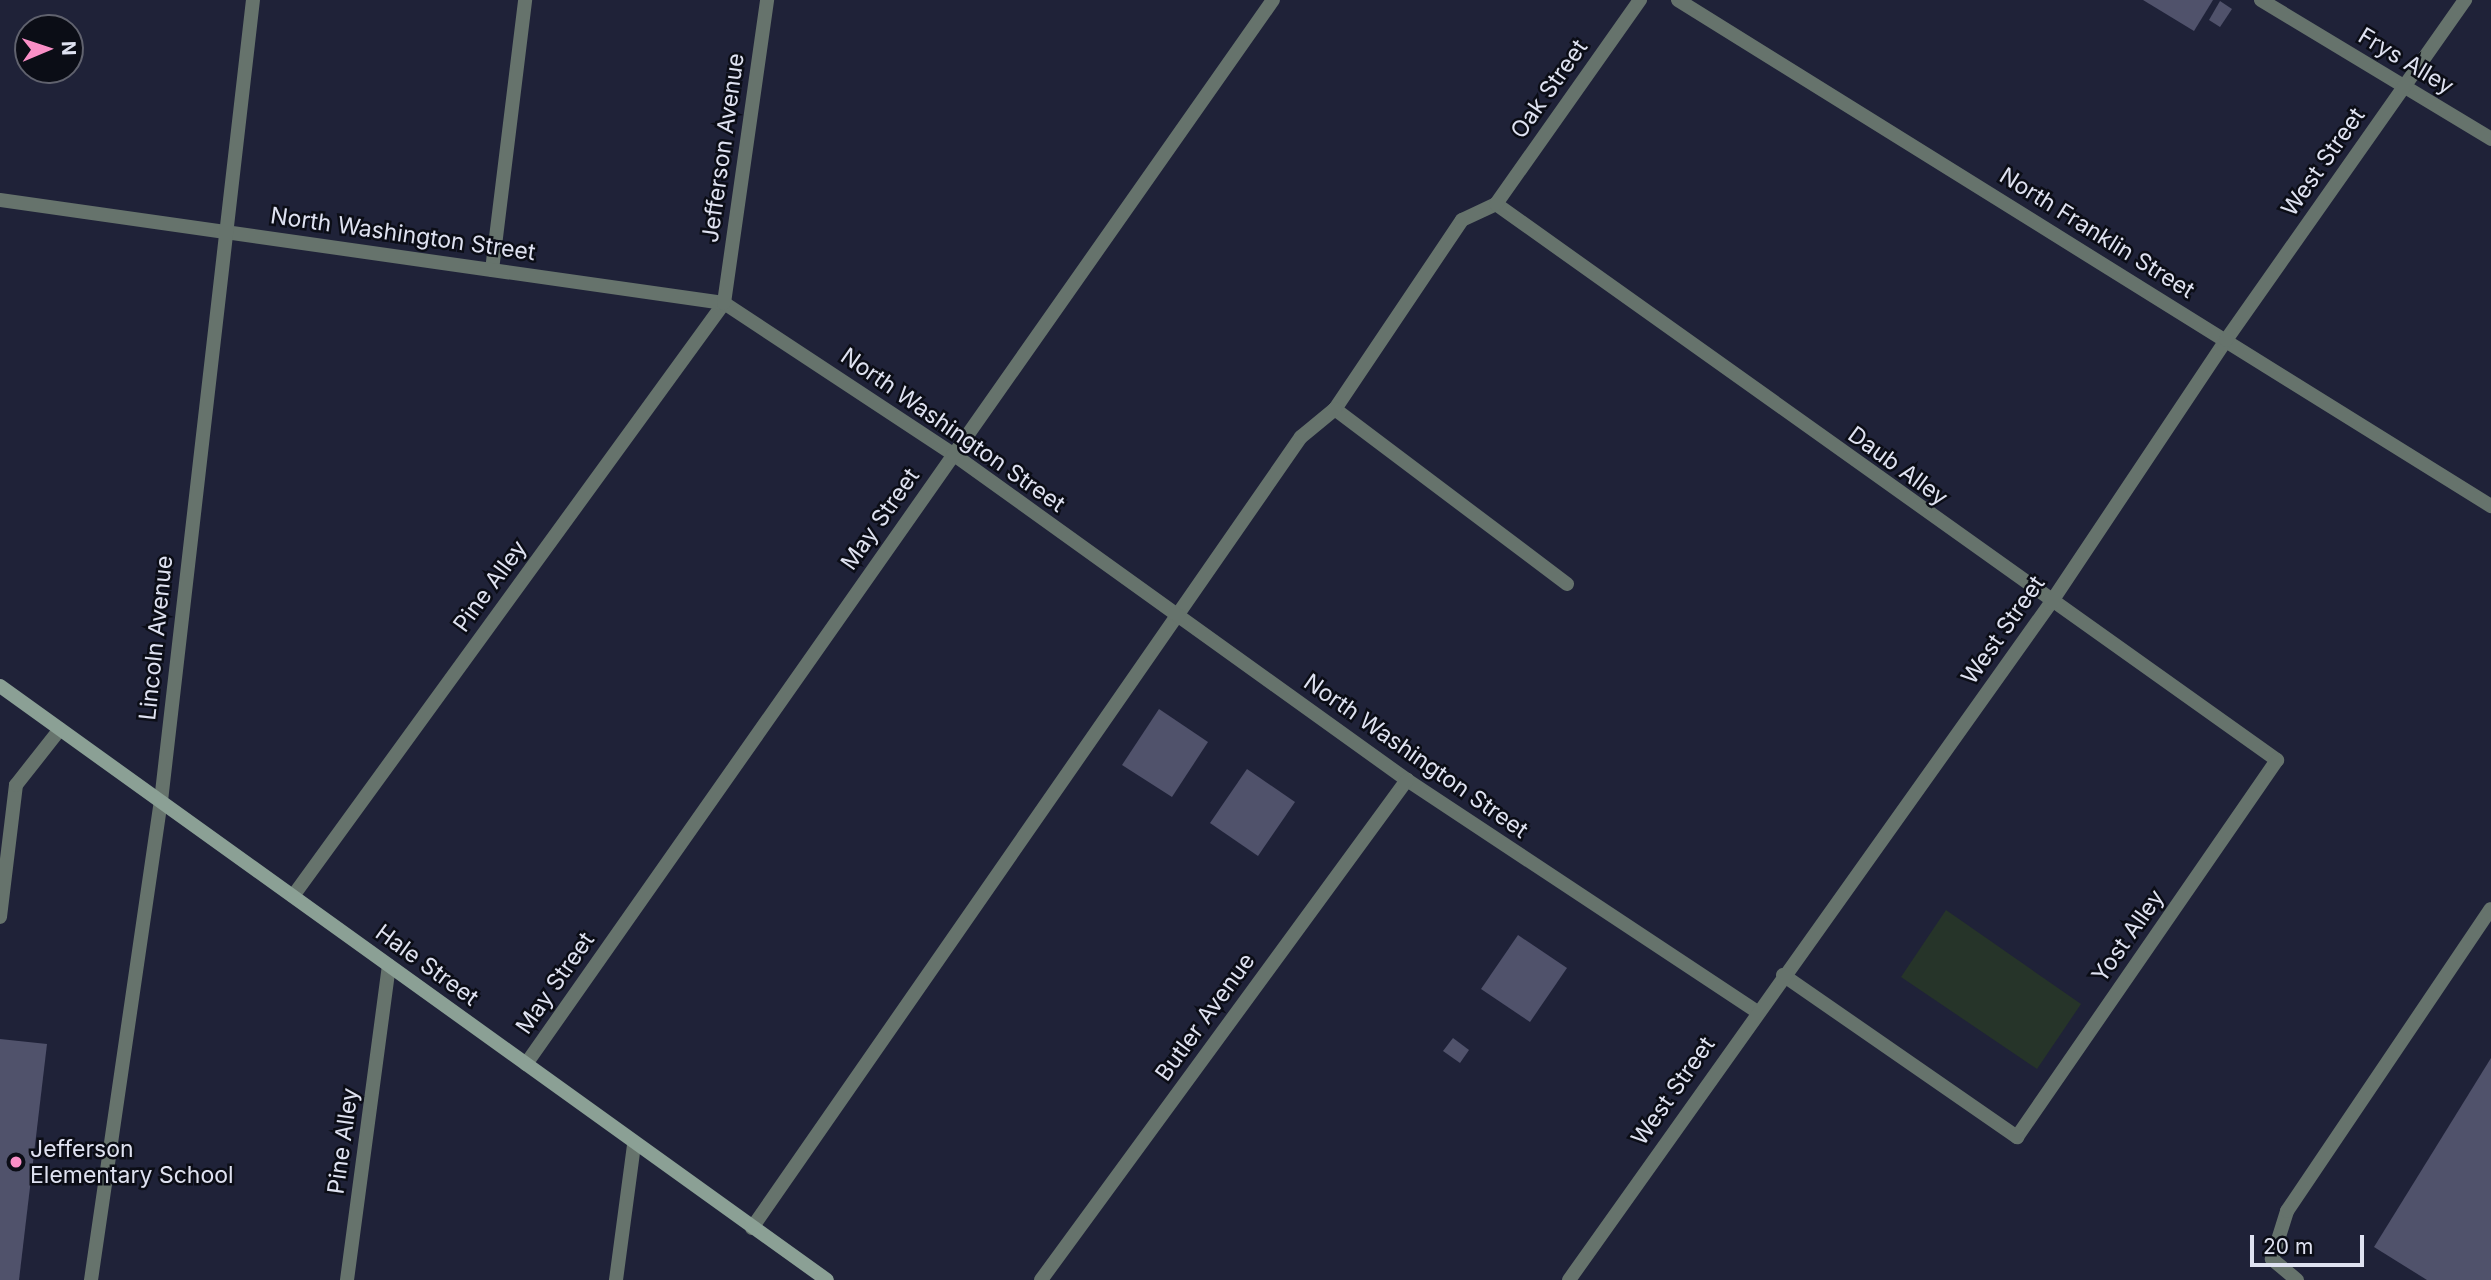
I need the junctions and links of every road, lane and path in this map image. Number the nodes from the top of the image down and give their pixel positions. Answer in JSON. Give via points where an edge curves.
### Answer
{"nodes":[{"id":1,"x":253,"y":0,"type":"edge"},
{"id":2,"x":525,"y":0,"type":"edge"},
{"id":3,"x":767,"y":0,"type":"edge"},
{"id":4,"x":1273,"y":0,"type":"edge"},
{"id":5,"x":1640,"y":0,"type":"edge"},
{"id":6,"x":1678,"y":0,"type":"edge"},
{"id":7,"x":2261,"y":0,"type":"edge"},
{"id":8,"x":2465,"y":0,"type":"edge"},
{"id":9,"x":2405,"y":86,"type":"junction"},
{"id":10,"x":2491,"y":139,"type":"edge"},
{"id":11,"x":0,"y":200,"type":"edge"},
{"id":12,"x":1496,"y":204,"type":"junction"},
{"id":13,"x":225,"y":232,"type":"junction"},
{"id":14,"x":492,"y":270,"type":"junction"},
{"id":15,"x":724,"y":303,"type":"junction"},
{"id":16,"x":2226,"y":340,"type":"junction"},
{"id":17,"x":1335,"y":409,"type":"junction"},
{"id":18,"x":953,"y":454,"type":"junction"},
{"id":19,"x":2491,"y":506,"type":"edge"},
{"id":20,"x":1567,"y":584,"type":"dead end"},
{"id":21,"x":2050,"y":604,"type":"junction"},
{"id":22,"x":1177,"y":616,"type":"junction"},
{"id":23,"x":0,"y":686,"type":"edge"},
{"id":24,"x":61,"y":729,"type":"junction"},
{"id":25,"x":2277,"y":760,"type":"joint"},
{"id":26,"x":1407,"y":780,"type":"junction"},
{"id":27,"x":161,"y":801,"type":"junction"},
{"id":28,"x":6,"y":820,"type":"edge"},
{"id":29,"x":293,"y":896,"type":"junction"},
{"id":30,"x":2491,"y":909,"type":"edge"},
{"id":31,"x":0,"y":917,"type":"edge"},
{"id":32,"x":389,"y":966,"type":"junction"},
{"id":33,"x":1783,"y":975,"type":"junction"},
{"id":34,"x":1756,"y":1012,"type":"junction"},
{"id":35,"x":526,"y":1064,"type":"junction"},
{"id":36,"x":634,"y":1144,"type":"junction"},
{"id":37,"x":752,"y":1228,"type":"junction"},
{"id":38,"x":90,"y":1280,"type":"edge"},
{"id":39,"x":347,"y":1280,"type":"edge"},
{"id":40,"x":617,"y":1280,"type":"edge"},
{"id":41,"x":827,"y":1280,"type":"edge"},
{"id":42,"x":1041,"y":1280,"type":"edge"},
{"id":43,"x":1569,"y":1280,"type":"edge"},
{"id":44,"x":2297,"y":1280,"type":"edge"}],
"edges":[{"from":1,"to":13,"type":"street","name":"Lincoln Avenue"},
{"from":2,"to":14,"type":"street"},
{"from":3,"to":15,"type":"street","name":"Jefferson Avenue"},
{"from":4,"to":18,"type":"street","name":"May Street"},
{"from":5,"to":12,"type":"street","name":"Oak Street"},
{"from":6,"to":16,"type":"street","name":"North Franklin Street"},
{"from":7,"to":9,"type":"street","name":"Frys Alley"},
{"from":8,"to":9,"type":"street","name":"West Street"},
{"from":9,"to":10,"type":"street","name":"Frys Alley"},
{"from":9,"to":16,"type":"street","name":"West Street"},
{"from":11,"to":13,"type":"street","name":"North Washington Street"},
{"from":12,"to":17,"type":"street","via":[[1462,220]]},
{"from":12,"to":21,"type":"street","name":"Daub Alley"},
{"from":13,"to":14,"type":"street","name":"North Washington Street"},
{"from":13,"to":27,"type":"street","name":"Lincoln Avenue"},
{"from":14,"to":15,"type":"street","name":"North Washington Street"},
{"from":15,"to":18,"type":"street","name":"North Washington Street"},
{"from":15,"to":29,"type":"street","name":"Pine Alley"},
{"from":16,"to":19,"type":"street","name":"North Franklin Street"},
{"from":16,"to":21,"type":"street","name":"West Street"},
{"from":17,"to":20,"type":"street"},
{"from":17,"to":22,"type":"street","via":[[1301,437]]},
{"from":18,"to":22,"type":"street","name":"North Washington Street"},
{"from":18,"to":35,"type":"street","name":"May Street"},
{"from":21,"to":25,"type":"street","name":"Daub Alley"},
{"from":21,"to":33,"type":"street","name":"West Street"},
{"from":22,"to":26,"type":"street","name":"North Washington Street"},
{"from":22,"to":37,"type":"street"},
{"from":23,"to":24,"type":"street","name":"Hale Street"},
{"from":24,"to":27,"type":"street","name":"Hale Street"},
{"from":24,"to":28,"type":"street","via":[[16,785]]},
{"from":25,"to":33,"type":"street","name":"Yost Alley","via":[[2017,1137]]},
{"from":26,"to":34,"type":"street","name":"North Washington Street"},
{"from":26,"to":42,"type":"street","name":"Butler Avenue"},
{"from":27,"to":29,"type":"street","name":"Hale Street"},
{"from":27,"to":38,"type":"street","name":"Lincoln Avenue"},
{"from":28,"to":31,"type":"street"},
{"from":29,"to":32,"type":"street","name":"Hale Street"},
{"from":30,"to":44,"type":"street","via":[[2287,1211],[2272,1259]]},
{"from":32,"to":35,"type":"street","name":"Hale Street"},
{"from":32,"to":39,"type":"street","name":"Pine Alley"},
{"from":33,"to":34,"type":"street","name":"West Street"},
{"from":34,"to":43,"type":"street","name":"West Street"},
{"from":35,"to":36,"type":"street","name":"Hale Street"},
{"from":36,"to":37,"type":"street","name":"Hale Street"},
{"from":36,"to":40,"type":"street"},
{"from":37,"to":41,"type":"street","name":"Hale Street"}]}
